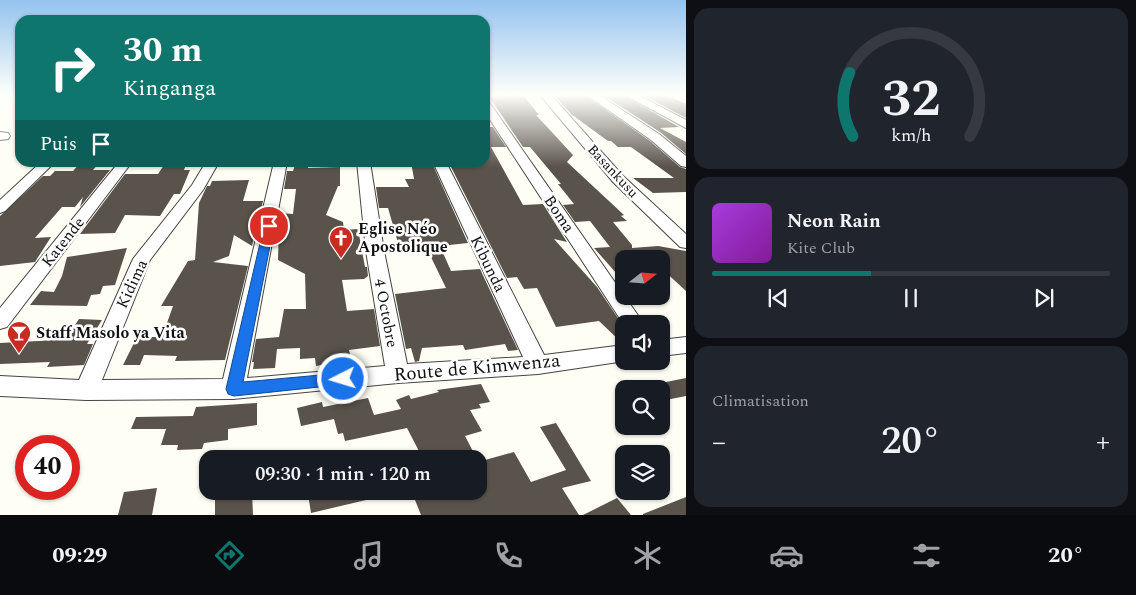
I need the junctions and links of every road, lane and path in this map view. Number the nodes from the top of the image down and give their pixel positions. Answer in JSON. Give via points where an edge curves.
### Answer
{"nodes":[{"id":1,"x":495,"y":119,"type":"edge"},
{"id":2,"x":566,"y":119,"type":"edge"},
{"id":3,"x":629,"y":119,"type":"edge"},
{"id":4,"x":675,"y":119,"type":"edge"},
{"id":5,"x":686,"y":125,"type":"edge"},
{"id":6,"x":686,"y":163,"type":"edge"},
{"id":7,"x":44,"y":167,"type":"edge"},
{"id":8,"x":122,"y":167,"type":"edge"},
{"id":9,"x":210,"y":167,"type":"edge"},
{"id":10,"x":280,"y":167,"type":"edge"},
{"id":11,"x":364,"y":167,"type":"edge"},
{"id":12,"x":440,"y":167,"type":"edge"},
{"id":13,"x":0,"y":208,"type":"edge"},
{"id":14,"x":686,"y":242,"type":"edge"},
{"id":15,"x":628,"y":315,"type":"edge"},
{"id":16,"x":0,"y":322,"type":"edge"},
{"id":17,"x":686,"y":345,"type":"edge"},
{"id":18,"x":670,"y":347,"type":"edge"},
{"id":19,"x":615,"y":354,"type":"edge"},
{"id":20,"x":538,"y":365,"type":"junction"},
{"id":21,"x":398,"y":374,"type":"junction"},
{"id":22,"x":0,"y":386,"type":"edge"},
{"id":23,"x":234,"y":389,"type":"junction"},
{"id":24,"x":86,"y":390,"type":"junction"}],
"edges":[{"from":1,"to":15,"type":"street","name":"Boma"},
{"from":2,"to":14,"type":"street","name":"Basankusu","via":[[618,179]]},
{"from":3,"to":6,"type":"street"},
{"from":4,"to":5,"type":"street"},
{"from":7,"to":13,"type":"street"},
{"from":8,"to":16,"type":"street","name":"Katende"},
{"from":9,"to":24,"type":"street","name":"Kidima","via":[[142,260]]},
{"from":10,"to":23,"type":"street"},
{"from":11,"to":21,"type":"street","name":"4 Octobre","via":[[375,251]]},
{"from":12,"to":20,"type":"street","name":"Kibunda"},
{"from":17,"to":18,"type":"street"},
{"from":19,"to":20,"type":"street","name":"Route de Kimwenza"},
{"from":20,"to":21,"type":"street","name":"Route de Kimwenza"},
{"from":21,"to":23,"type":"street","name":"Route de Kimwenza"},
{"from":22,"to":24,"type":"street","name":"Route de Kimwenza"},
{"from":23,"to":24,"type":"street","name":"Route de Kimwenza"}]}
